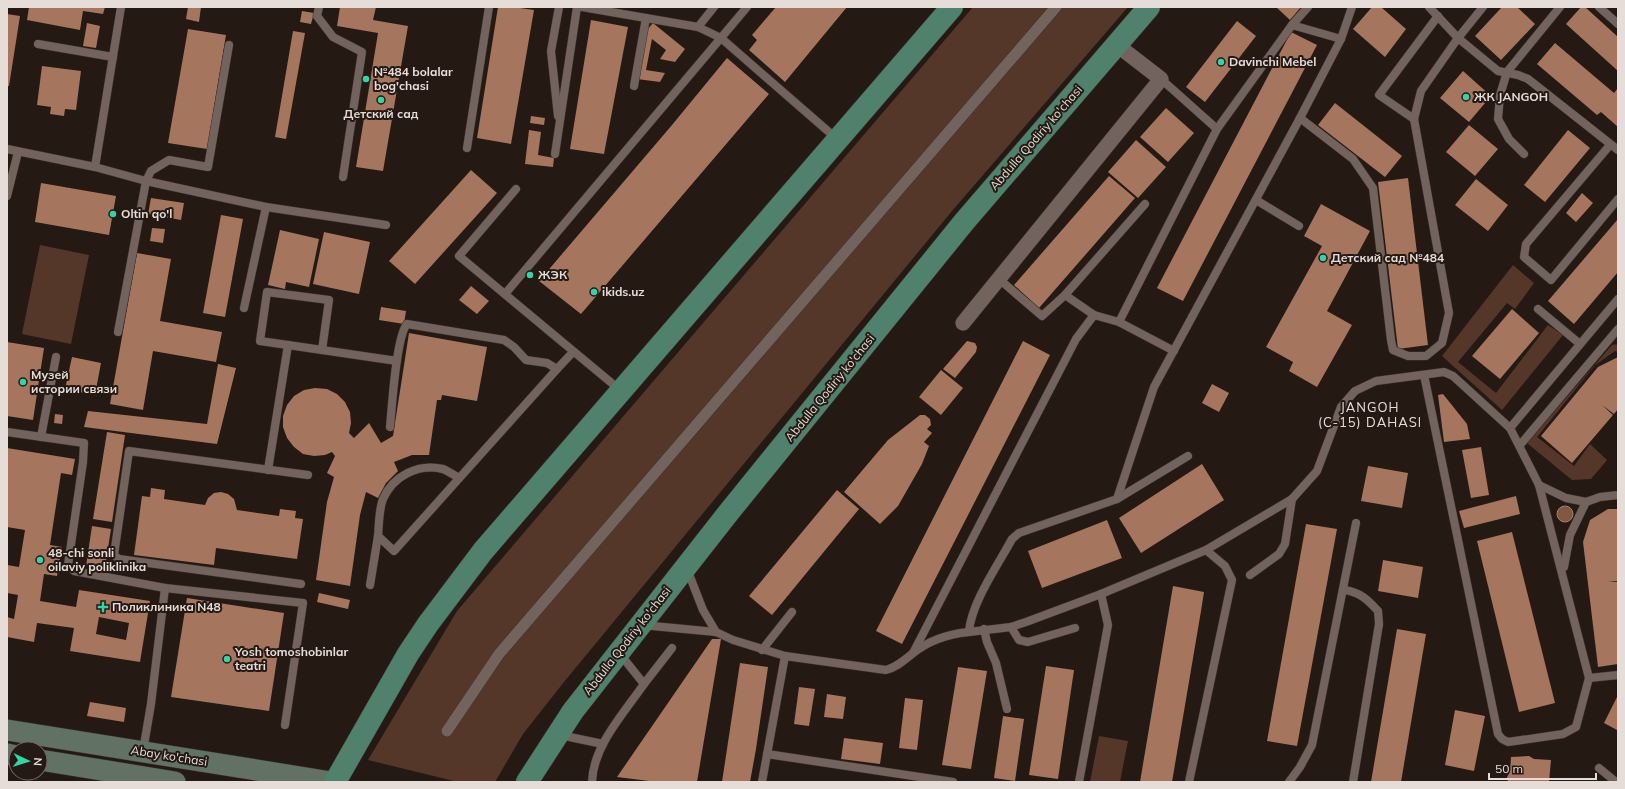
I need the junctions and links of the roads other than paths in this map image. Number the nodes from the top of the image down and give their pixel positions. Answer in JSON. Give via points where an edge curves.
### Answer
{"nodes":[{"id":1,"x":121,"y":7,"type":"edge"},
{"id":2,"x":319,"y":7,"type":"edge"},
{"id":3,"x":489,"y":7,"type":"edge"},
{"id":4,"x":559,"y":7,"type":"edge"},
{"id":5,"x":577,"y":7,"type":"edge"},
{"id":6,"x":582,"y":7,"type":"edge"},
{"id":7,"x":714,"y":7,"type":"edge"},
{"id":8,"x":747,"y":7,"type":"edge"},
{"id":9,"x":952,"y":7,"type":"edge"},
{"id":10,"x":1056,"y":7,"type":"edge"},
{"id":11,"x":1149,"y":7,"type":"edge"},
{"id":12,"x":1308,"y":7,"type":"edge"},
{"id":13,"x":1352,"y":7,"type":"edge"},
{"id":14,"x":1429,"y":7,"type":"edge"},
{"id":15,"x":1483,"y":7,"type":"edge"},
{"id":16,"x":1560,"y":7,"type":"edge"},
{"id":17,"x":1599,"y":7,"type":"edge"},
{"id":18,"x":1438,"y":16,"type":"junction"},
{"id":19,"x":646,"y":18,"type":"junction"},
{"id":20,"x":1618,"y":24,"type":"edge"},
{"id":21,"x":1292,"y":25,"type":"junction"},
{"id":22,"x":698,"y":27,"type":"junction"},
{"id":23,"x":721,"y":38,"type":"junction"},
{"id":24,"x":1458,"y":38,"type":"junction"},
{"id":25,"x":1341,"y":40,"type":"junction"},
{"id":26,"x":38,"y":44,"type":"dead end"},
{"id":27,"x":229,"y":45,"type":"dead end"},
{"id":28,"x":1117,"y":45,"type":"junction"},
{"id":29,"x":113,"y":57,"type":"junction"},
{"id":30,"x":1507,"y":72,"type":"junction"},
{"id":31,"x":1161,"y":79,"type":"junction"},
{"id":32,"x":634,"y":86,"type":"dead end"},
{"id":33,"x":1300,"y":118,"type":"junction"},
{"id":34,"x":1414,"y":120,"type":"junction"},
{"id":35,"x":559,"y":128,"type":"junction"},
{"id":36,"x":1217,"y":129,"type":"junction"},
{"id":37,"x":838,"y":140,"type":"junction"},
{"id":38,"x":1610,"y":145,"type":"junction"},
{"id":39,"x":467,"y":148,"type":"dead end"},
{"id":40,"x":7,"y":149,"type":"edge"},
{"id":41,"x":1618,"y":150,"type":"edge"},
{"id":42,"x":18,"y":152,"type":"junction"},
{"id":43,"x":555,"y":154,"type":"dead end"},
{"id":44,"x":1524,"y":154,"type":"dead end"},
{"id":45,"x":95,"y":167,"type":"junction"},
{"id":46,"x":344,"y":176,"type":"dead end"},
{"id":47,"x":146,"y":181,"type":"junction"},
{"id":48,"x":516,"y":189,"type":"dead end"},
{"id":49,"x":7,"y":196,"type":"edge"},
{"id":50,"x":1618,"y":199,"type":"edge"},
{"id":51,"x":1256,"y":200,"type":"junction"},
{"id":52,"x":1145,"y":204,"type":"dead end"},
{"id":53,"x":266,"y":207,"type":"junction"},
{"id":54,"x":386,"y":225,"type":"dead end"},
{"id":55,"x":1300,"y":226,"type":"dead end"},
{"id":56,"x":999,"y":279,"type":"junction"},
{"id":57,"x":504,"y":294,"type":"junction"},
{"id":58,"x":1064,"y":295,"type":"junction"},
{"id":59,"x":1618,"y":300,"type":"edge"},
{"id":60,"x":244,"y":308,"type":"dead end"},
{"id":61,"x":1538,"y":309,"type":"dead end"},
{"id":62,"x":1094,"y":315,"type":"junction"},
{"id":63,"x":963,"y":322,"type":"dead end"},
{"id":64,"x":1119,"y":322,"type":"junction"},
{"id":65,"x":1618,"y":329,"type":"edge"},
{"id":66,"x":118,"y":332,"type":"dead end"},
{"id":67,"x":1580,"y":344,"type":"junction"},
{"id":68,"x":288,"y":345,"type":"junction"},
{"id":69,"x":322,"y":350,"type":"junction"},
{"id":70,"x":1174,"y":351,"type":"junction"},
{"id":71,"x":573,"y":352,"type":"junction"},
{"id":72,"x":56,"y":357,"type":"dead end"},
{"id":73,"x":397,"y":361,"type":"junction"},
{"id":74,"x":557,"y":369,"type":"junction"},
{"id":75,"x":1424,"y":375,"type":"junction"},
{"id":76,"x":620,"y":390,"type":"junction"},
{"id":77,"x":390,"y":427,"type":"dead end"},
{"id":78,"x":1510,"y":428,"type":"junction"},
{"id":79,"x":7,"y":432,"type":"edge"},
{"id":80,"x":41,"y":436,"type":"junction"},
{"id":81,"x":1520,"y":445,"type":"junction"},
{"id":82,"x":1188,"y":456,"type":"dead end"},
{"id":83,"x":268,"y":470,"type":"junction"},
{"id":84,"x":308,"y":475,"type":"dead end"},
{"id":85,"x":459,"y":478,"type":"junction"},
{"id":86,"x":1539,"y":485,"type":"junction"},
{"id":87,"x":1618,"y":495,"type":"edge"},
{"id":88,"x":1117,"y":499,"type":"junction"},
{"id":89,"x":1292,"y":499,"type":"junction"},
{"id":90,"x":1586,"y":502,"type":"junction"},
{"id":91,"x":1356,"y":523,"type":"dead end"},
{"id":92,"x":378,"y":536,"type":"junction"},
{"id":93,"x":1206,"y":550,"type":"junction"},
{"id":94,"x":686,"y":567,"type":"junction"},
{"id":95,"x":1563,"y":574,"type":"junction"},
{"id":96,"x":1250,"y":575,"type":"dead end"},
{"id":97,"x":301,"y":584,"type":"dead end"},
{"id":98,"x":370,"y":585,"type":"dead end"},
{"id":99,"x":165,"y":588,"type":"junction"},
{"id":100,"x":1344,"y":590,"type":"junction"},
{"id":101,"x":1101,"y":594,"type":"junction"},
{"id":102,"x":792,"y":612,"type":"dead end"},
{"id":103,"x":640,"y":625,"type":"junction"},
{"id":104,"x":1011,"y":627,"type":"junction"},
{"id":105,"x":1076,"y":628,"type":"dead end"},
{"id":106,"x":984,"y":629,"type":"junction"},
{"id":107,"x":716,"y":632,"type":"junction"},
{"id":108,"x":969,"y":632,"type":"junction"},
{"id":109,"x":672,"y":648,"type":"dead end"},
{"id":110,"x":762,"y":650,"type":"junction"},
{"id":111,"x":618,"y":652,"type":"junction"},
{"id":112,"x":913,"y":653,"type":"junction"},
{"id":113,"x":785,"y":656,"type":"junction"},
{"id":114,"x":1618,"y":674,"type":"edge"},
{"id":115,"x":1589,"y":678,"type":"junction"},
{"id":116,"x":644,"y":684,"type":"junction"},
{"id":117,"x":1007,"y":709,"type":"dead end"},
{"id":118,"x":285,"y":725,"type":"dead end"},
{"id":119,"x":7,"y":730,"type":"edge"},
{"id":120,"x":447,"y":731,"type":"dead end"},
{"id":121,"x":557,"y":734,"type":"junction"},
{"id":122,"x":603,"y":744,"type":"junction"},
{"id":123,"x":143,"y":752,"type":"junction"},
{"id":124,"x":767,"y":754,"type":"junction"},
{"id":125,"x":48,"y":761,"type":"edge"},
{"id":126,"x":1599,"y":768,"type":"dead end"},
{"id":127,"x":175,"y":782,"type":"edge"},
{"id":128,"x":331,"y":782,"type":"edge"},
{"id":129,"x":335,"y":782,"type":"edge"},
{"id":130,"x":527,"y":782,"type":"edge"},
{"id":131,"x":592,"y":782,"type":"edge"},
{"id":132,"x":762,"y":782,"type":"edge"},
{"id":133,"x":952,"y":782,"type":"edge"},
{"id":134,"x":1078,"y":782,"type":"edge"},
{"id":135,"x":1189,"y":782,"type":"edge"},
{"id":136,"x":1289,"y":782,"type":"edge"},
{"id":137,"x":1354,"y":782,"type":"edge"},
{"id":138,"x":1616,"y":782,"type":"edge"}],
"edges":[{"from":1,"to":29,"type":"lane"},
{"from":2,"to":46,"type":"lane","via":[[317,16],[333,37],[362,52]]},
{"from":3,"to":39,"type":"lane"},
{"from":4,"to":35,"type":"lane","via":[[551,51]]},
{"from":5,"to":35,"type":"lane"},
{"from":6,"to":19,"type":"lane"},
{"from":7,"to":22,"type":"lane"},
{"from":8,"to":23,"type":"lane"},
{"from":9,"to":37,"type":"main road"},
{"from":10,"to":120,"type":"street","via":[[499,654]]},
{"from":11,"to":28,"type":"main road","name":"Abdulla Qodiriy ko'chasi"},
{"from":12,"to":21,"type":"lane"},
{"from":13,"to":25,"type":"lane"},
{"from":14,"to":18,"type":"lane"},
{"from":15,"to":24,"type":"lane"},
{"from":16,"to":30,"type":"lane"},
{"from":17,"to":20,"type":"lane"},
{"from":18,"to":24,"type":"lane"},
{"from":18,"to":34,"type":"lane","via":[[1379,95]]},
{"from":19,"to":22,"type":"lane"},
{"from":19,"to":32,"type":"lane"},
{"from":21,"to":25,"type":"lane"},
{"from":21,"to":36,"type":"lane"},
{"from":22,"to":23,"type":"lane"},
{"from":23,"to":37,"type":"lane"},
{"from":23,"to":57,"type":"lane"},
{"from":24,"to":30,"type":"lane","via":[[1498,71]]},
{"from":24,"to":34,"type":"lane","via":[[1421,91]]},
{"from":25,"to":33,"type":"lane"},
{"from":26,"to":29,"type":"lane"},
{"from":27,"to":47,"type":"lane","via":[[208,167],[169,160],[151,171]]},
{"from":28,"to":31,"type":"street"},
{"from":28,"to":94,"type":"main road","name":"Abdulla Qodiriy ko'chasi","via":[[964,222]]},
{"from":29,"to":45,"type":"lane"},
{"from":30,"to":38,"type":"lane","via":[[1528,79]]},
{"from":30,"to":44,"type":"lane","via":[[1500,95],[1498,119],[1509,139]]},
{"from":31,"to":36,"type":"lane"},
{"from":31,"to":56,"type":"street"},
{"from":33,"to":34,"type":"lane","via":[[1353,159],[1372,188],[1393,350],[1408,356],[1426,356],[1442,343],[1449,313]]},
{"from":33,"to":51,"type":"lane"},
{"from":35,"to":43,"type":"lane"},
{"from":36,"to":64,"type":"lane"},
{"from":37,"to":76,"type":"main road"},
{"from":38,"to":41,"type":"lane"},
{"from":38,"to":50,"type":"lane","via":[[1526,244],[1524,257],[1550,280]]},
{"from":40,"to":42,"type":"lane"},
{"from":42,"to":45,"type":"lane"},
{"from":42,"to":49,"type":"lane"},
{"from":45,"to":47,"type":"lane"},
{"from":47,"to":53,"type":"lane"},
{"from":47,"to":66,"type":"lane"},
{"from":48,"to":57,"type":"lane","via":[[459,256]]},
{"from":51,"to":55,"type":"lane"},
{"from":51,"to":70,"type":"lane"},
{"from":52,"to":58,"type":"lane"},
{"from":53,"to":54,"type":"lane"},
{"from":53,"to":60,"type":"lane"},
{"from":56,"to":58,"type":"lane","via":[[1042,316]]},
{"from":56,"to":63,"type":"street"},
{"from":57,"to":71,"type":"lane"},
{"from":58,"to":62,"type":"lane"},
{"from":59,"to":67,"type":"lane"},
{"from":61,"to":67,"type":"lane"},
{"from":62,"to":64,"type":"lane"},
{"from":62,"to":112,"type":"lane","via":[[1076,339]]},
{"from":64,"to":70,"type":"lane"},
{"from":65,"to":81,"type":"lane"},
{"from":67,"to":78,"type":"lane"},
{"from":68,"to":69,"type":"lane"},
{"from":68,"to":69,"type":"lane","via":[[260,341],[267,292],[329,300]]},
{"from":68,"to":83,"type":"lane"},
{"from":69,"to":73,"type":"lane"},
{"from":70,"to":88,"type":"lane","via":[[1154,387]]},
{"from":71,"to":74,"type":"lane"},
{"from":71,"to":76,"type":"lane"},
{"from":72,"to":80,"type":"lane"},
{"from":73,"to":74,"type":"lane","via":[[403,330],[407,324],[504,340],[526,360],[547,363]]},
{"from":73,"to":77,"type":"lane"},
{"from":74,"to":85,"type":"lane"},
{"from":75,"to":78,"type":"lane","via":[[1444,372],[1453,376]]},
{"from":75,"to":89,"type":"lane","via":[[1376,381],[1355,391],[1341,407],[1317,471]]},
{"from":75,"to":115,"type":"lane","via":[[1498,734],[1508,742],[1563,734],[1576,727]]},
{"from":76,"to":129,"type":"main road","via":[[483,551],[428,624]]},
{"from":78,"to":81,"type":"lane"},
{"from":79,"to":80,"type":"lane"},
{"from":80,"to":99,"type":"lane","via":[[82,442],[85,445],[68,565],[74,570]]},
{"from":81,"to":86,"type":"lane"},
{"from":82,"to":88,"type":"lane"},
{"from":83,"to":84,"type":"lane"},
{"from":83,"to":97,"type":"lane","via":[[129,451],[114,555],[119,559]]},
{"from":85,"to":92,"type":"lane","via":[[394,551]]},
{"from":85,"to":92,"type":"lane","via":[[443,469],[425,468],[407,472],[392,484],[383,500]]},
{"from":86,"to":90,"type":"lane","via":[[1566,498]]},
{"from":86,"to":95,"type":"lane"},
{"from":87,"to":90,"type":"lane"},
{"from":88,"to":108,"type":"lane","via":[[1019,533],[1012,539],[976,605],[970,618]]},
{"from":89,"to":93,"type":"lane"},
{"from":89,"to":96,"type":"lane","via":[[1285,544],[1279,554]]},
{"from":90,"to":95,"type":"lane","via":[[1570,535]]},
{"from":91,"to":100,"type":"lane"},
{"from":92,"to":98,"type":"lane"},
{"from":93,"to":101,"type":"lane"},
{"from":93,"to":135,"type":"lane","via":[[1225,566],[1232,580]]},
{"from":94,"to":103,"type":"main road","name":"Abdulla Qodiriy ko'chasi"},
{"from":94,"to":107,"type":"lane"},
{"from":95,"to":115,"type":"lane"},
{"from":99,"to":118,"type":"lane","via":[[303,603]]},
{"from":99,"to":123,"type":"lane"},
{"from":100,"to":136,"type":"lane","via":[[1312,745]]},
{"from":100,"to":137,"type":"lane","via":[[1364,596],[1378,611],[1379,624]]},
{"from":101,"to":104,"type":"lane"},
{"from":101,"to":134,"type":"lane","via":[[1108,625]]},
{"from":102,"to":110,"type":"lane"},
{"from":103,"to":107,"type":"lane"},
{"from":103,"to":111,"type":"main road","name":"Abdulla Qodiriy ko'chasi"},
{"from":104,"to":105,"type":"lane","via":[[1019,640],[1028,642]]},
{"from":104,"to":106,"type":"lane"},
{"from":106,"to":108,"type":"lane"},
{"from":106,"to":117,"type":"lane","via":[[996,663]]},
{"from":107,"to":110,"type":"lane"},
{"from":108,"to":112,"type":"lane","via":[[954,633],[933,640]]},
{"from":109,"to":116,"type":"lane"},
{"from":110,"to":113,"type":"lane"},
{"from":111,"to":116,"type":"lane"},
{"from":111,"to":121,"type":"main road","name":"Abdulla Qodiriy ko'chasi"},
{"from":112,"to":113,"type":"lane","via":[[896,667],[886,670]]},
{"from":113,"to":124,"type":"lane"},
{"from":114,"to":115,"type":"lane"},
{"from":116,"to":122,"type":"lane"},
{"from":119,"to":123,"type":"main road","name":"Abay ko'chasi"},
{"from":121,"to":122,"type":"lane"},
{"from":121,"to":130,"type":"main road","name":"Abdulla Qodiriy ko'chasi"},
{"from":122,"to":131,"type":"lane","via":[[593,768]]},
{"from":123,"to":128,"type":"main road","name":"Abay ko'chasi"},
{"from":124,"to":132,"type":"lane"},
{"from":124,"to":133,"type":"lane"},
{"from":125,"to":127,"type":"main road","name":"Abay ko'chasi"},
{"from":126,"to":138,"type":"lane"}]}
